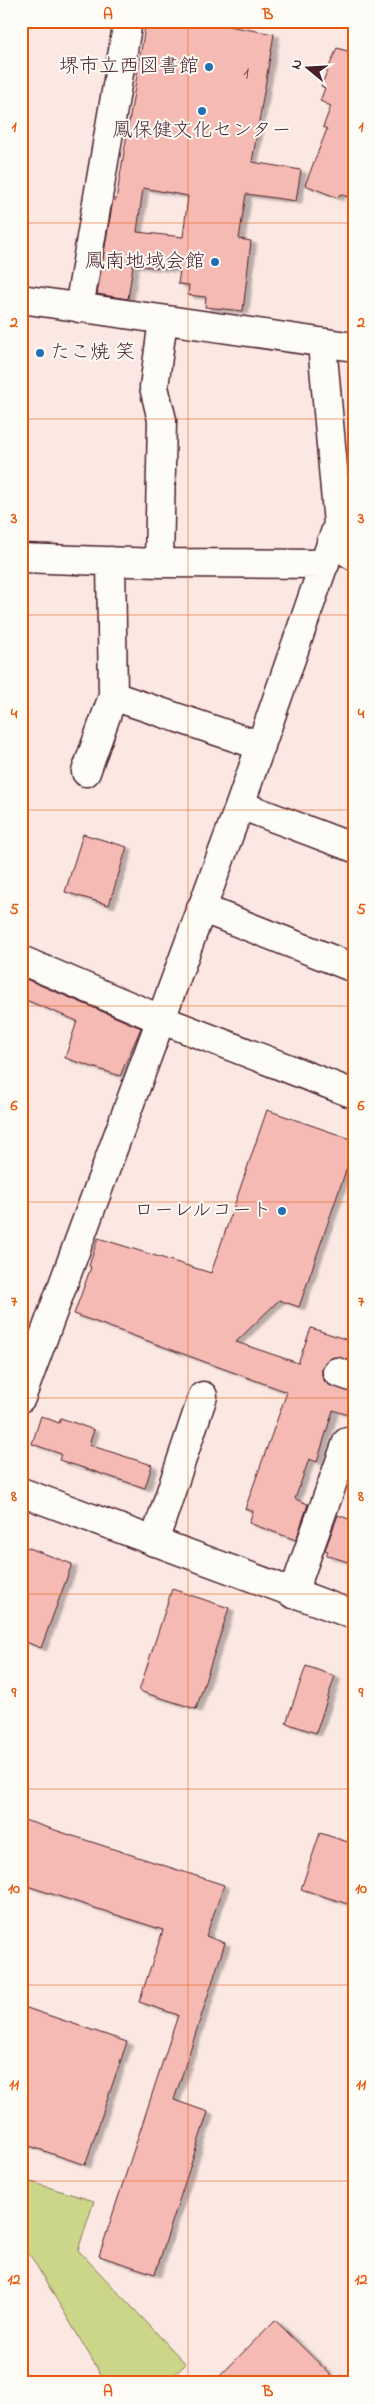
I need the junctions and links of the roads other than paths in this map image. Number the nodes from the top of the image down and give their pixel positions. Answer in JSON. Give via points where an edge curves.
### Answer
{"nodes":[{"id":1,"x":128,"y":21,"type":"edge"},
{"id":2,"x":21,"y":299,"type":"edge"},
{"id":3,"x":79,"y":308,"type":"junction"},
{"id":4,"x":163,"y":320,"type":"junction"},
{"id":5,"x":322,"y":344,"type":"junction"},
{"id":6,"x":354,"y":347,"type":"edge"},
{"id":7,"x":28,"y":553,"type":"edge"},
{"id":8,"x":335,"y":554,"type":"edge"},
{"id":9,"x":111,"y":560,"type":"junction"},
{"id":10,"x":159,"y":562,"type":"junction"},
{"id":11,"x":113,"y":696,"type":"junction"},
{"id":12,"x":261,"y":746,"type":"junction"},
{"id":13,"x":86,"y":772,"type":"dead end"},
{"id":14,"x":240,"y":805,"type":"junction"},
{"id":15,"x":354,"y":848,"type":"edge"},
{"id":16,"x":201,"y":908,"type":"junction"},
{"id":17,"x":21,"y":960,"type":"edge"},
{"id":18,"x":354,"y":968,"type":"edge"},
{"id":19,"x":160,"y":1019,"type":"junction"},
{"id":20,"x":354,"y":1094,"type":"edge"},
{"id":21,"x":203,"y":1396,"type":"dead end"},
{"id":22,"x":21,"y":1398,"type":"edge"},
{"id":23,"x":347,"y":1442,"type":"dead end"},
{"id":24,"x":21,"y":1492,"type":"edge"},
{"id":25,"x":154,"y":1542,"type":"junction"},
{"id":26,"x":293,"y":1594,"type":"junction"},
{"id":27,"x":354,"y":1615,"type":"edge"}],
"edges":[{"from":1,"to":3,"type":"street"},
{"from":2,"to":3,"type":"street"},
{"from":3,"to":4,"type":"street"},
{"from":4,"to":5,"type":"street"},
{"from":4,"to":10,"type":"street","via":[[154,387],[162,420]]},
{"from":5,"to":6,"type":"street"},
{"from":5,"to":8,"type":"street","via":[[338,524]]},
{"from":7,"to":9,"type":"street"},
{"from":8,"to":10,"type":"street"},
{"from":8,"to":12,"type":"street"},
{"from":9,"to":10,"type":"street"},
{"from":9,"to":11,"type":"street"},
{"from":11,"to":12,"type":"street"},
{"from":11,"to":13,"type":"street"},
{"from":12,"to":14,"type":"street"},
{"from":14,"to":15,"type":"street"},
{"from":14,"to":16,"type":"street"},
{"from":16,"to":18,"type":"street"},
{"from":16,"to":19,"type":"street"},
{"from":17,"to":19,"type":"street"},
{"from":19,"to":20,"type":"street"},
{"from":19,"to":22,"type":"street"},
{"from":21,"to":25,"type":"street"},
{"from":23,"to":26,"type":"street"},
{"from":24,"to":25,"type":"street"},
{"from":25,"to":26,"type":"street"},
{"from":26,"to":27,"type":"street"}]}
